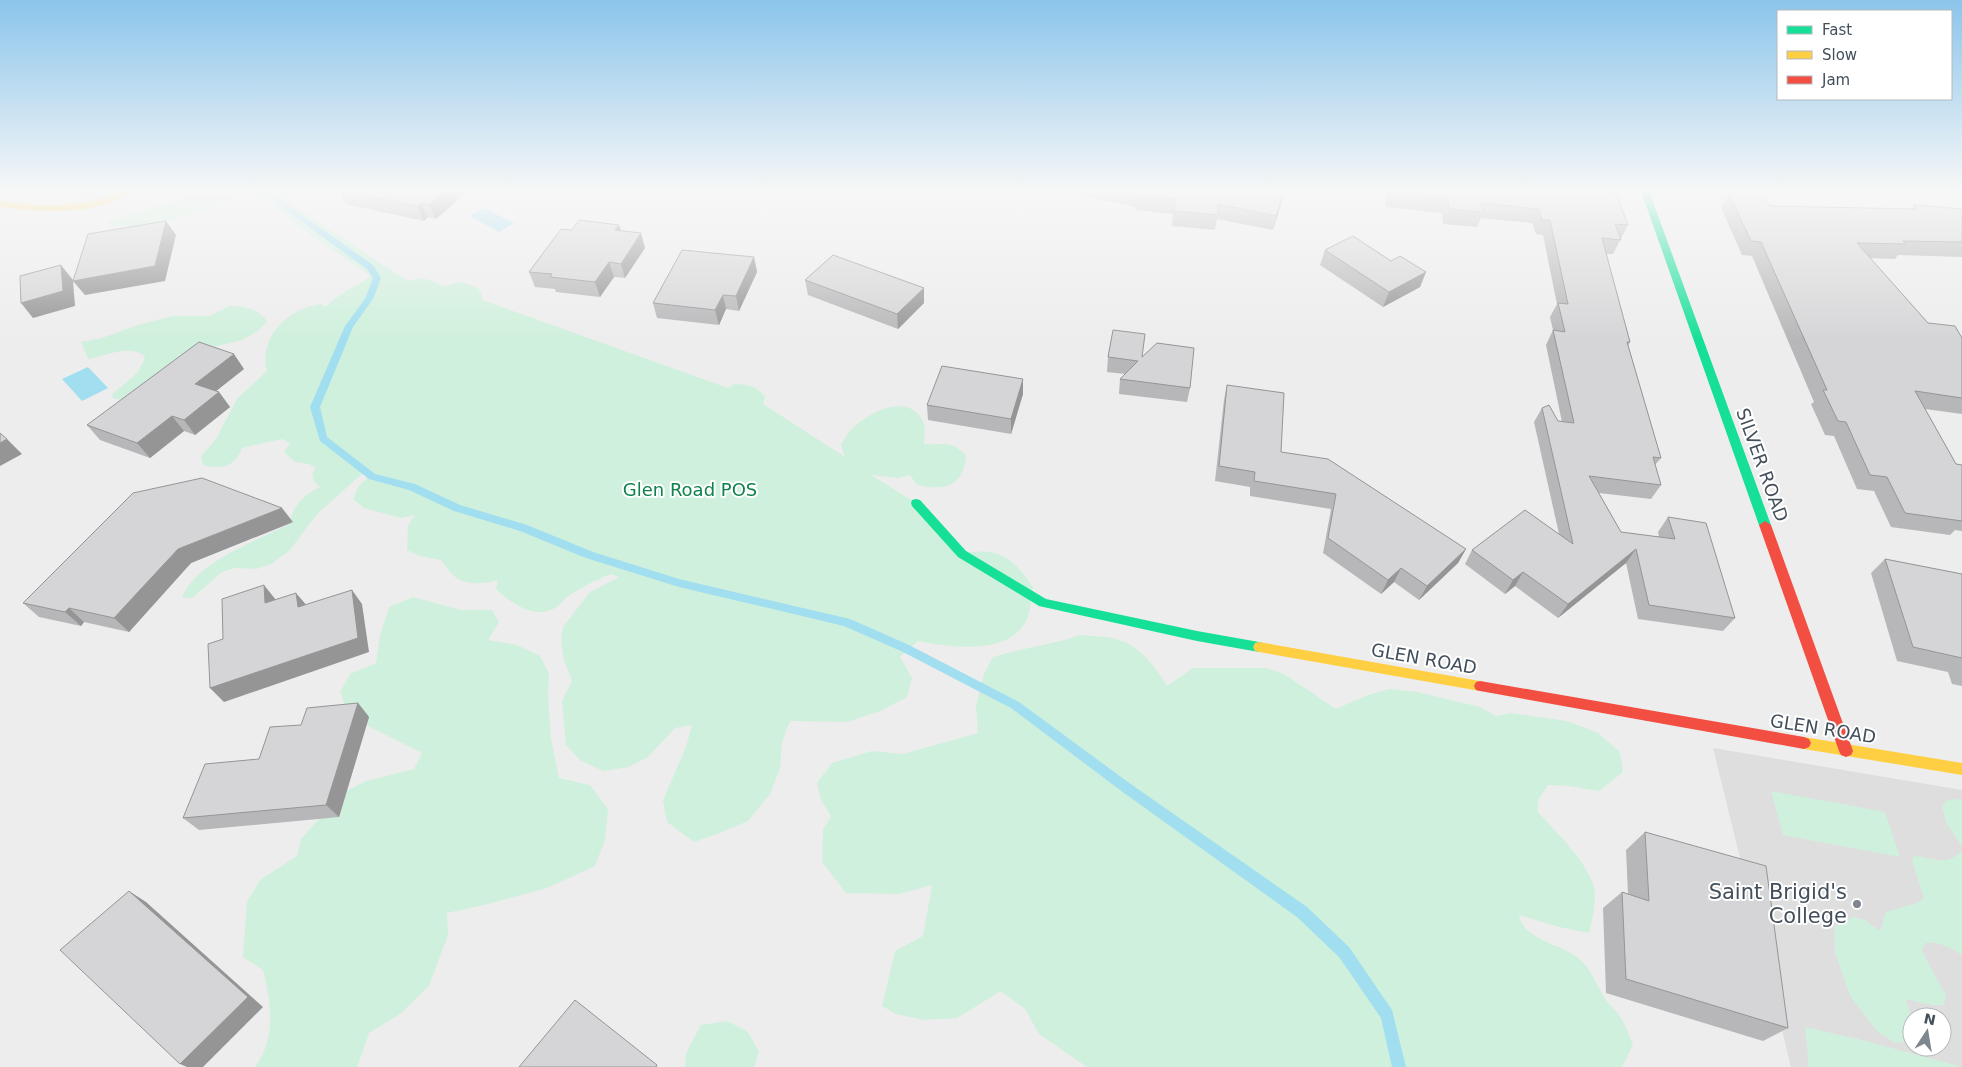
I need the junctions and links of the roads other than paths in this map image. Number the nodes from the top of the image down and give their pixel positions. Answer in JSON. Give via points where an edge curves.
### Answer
{"nodes":[{"id":1,"x":1662,"y":241,"type":"edge"},
{"id":2,"x":916,"y":503,"type":"dead end"},
{"id":3,"x":1846,"y":750,"type":"junction"},
{"id":4,"x":1962,"y":769,"type":"edge"}],
"edges":[{"from":1,"to":3,"type":"street","name":"SILVER ROAD"},
{"from":2,"to":3,"type":"street","name":"GLEN ROAD","via":[[962,554],[1043,603],[1197,636]]},
{"from":3,"to":4,"type":"street","name":"GLEN ROAD"}]}
